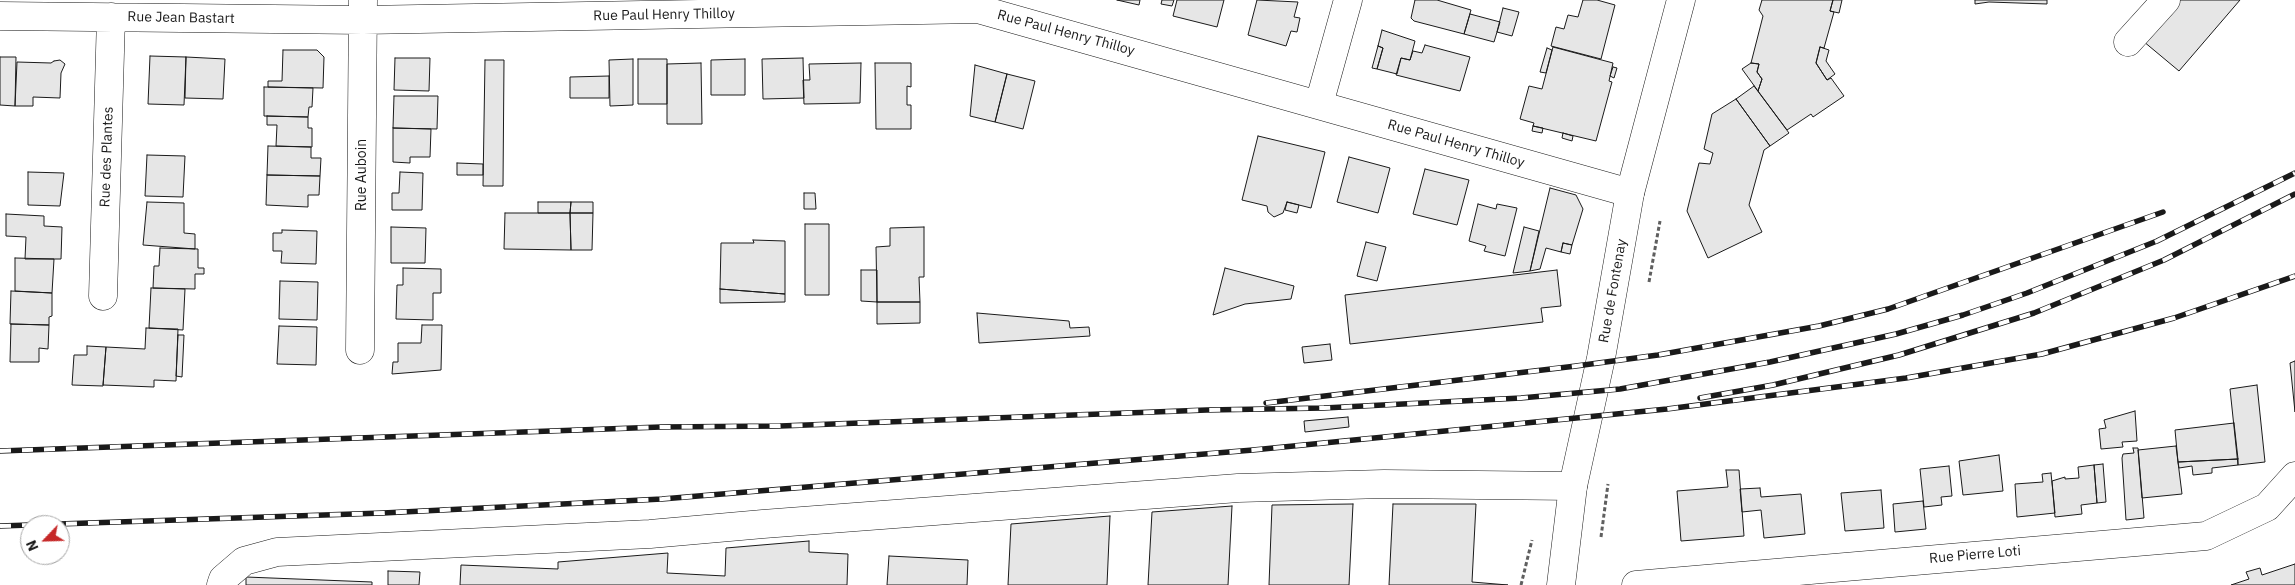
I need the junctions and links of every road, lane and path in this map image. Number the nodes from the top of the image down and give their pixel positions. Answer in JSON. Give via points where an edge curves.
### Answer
{"nodes":[{"id":1,"x":1348,"y":0,"type":"edge"},
{"id":2,"x":1681,"y":0,"type":"edge"},
{"id":3,"x":2166,"y":0,"type":"edge"},
{"id":4,"x":978,"y":5,"type":"edge"},
{"id":5,"x":363,"y":10,"type":"edge"},
{"id":6,"x":0,"y":16,"type":"edge"},
{"id":7,"x":111,"y":17,"type":"junction"},
{"id":8,"x":2128,"y":42,"type":"dead end"},
{"id":9,"x":1319,"y":104,"type":"junction"},
{"id":10,"x":1630,"y":193,"type":"junction"},
{"id":11,"x":1660,"y":218,"type":"dead end"},
{"id":12,"x":1648,"y":284,"type":"dead end"},
{"id":13,"x":103,"y":296,"type":"dead end"},
{"id":14,"x":360,"y":350,"type":"dead end"},
{"id":15,"x":2295,"y":476,"type":"edge"},
{"id":16,"x":1573,"y":486,"type":"junction"},
{"id":17,"x":1871,"y":574,"type":"edge"},
{"id":18,"x":221,"y":585,"type":"edge"},
{"id":19,"x":1561,"y":585,"type":"edge"},
{"id":20,"x":1636,"y":585,"type":"edge"}],
"edges":[{"from":1,"to":9,"type":"street"},
{"from":2,"to":10,"type":"street","name":"Rue de Fontenay"},
{"from":3,"to":8,"type":"street"},
{"from":4,"to":5,"type":"street","name":"Rue Paul Henry Thilloy"},
{"from":4,"to":9,"type":"street","name":"Rue Paul Henry Thilloy"},
{"from":5,"to":7,"type":"street","name":"Rue Jean Bastart"},
{"from":5,"to":14,"type":"street","name":"Rue Auboin"},
{"from":6,"to":7,"type":"street","name":"Rue Jean Bastart"},
{"from":7,"to":13,"type":"street","name":"Rue des Plantes"},
{"from":9,"to":10,"type":"street","name":"Rue Paul Henry Thilloy"},
{"from":10,"to":16,"type":"street","name":"Rue de Fontenay","via":[[1601,358]]},
{"from":11,"to":12,"type":"path"},
{"from":15,"to":17,"type":"street","name":"Rue Pierre Loti","via":[[2267,507],[2206,536]]},
{"from":16,"to":18,"type":"street","via":[[1384,484],[1238,488],[650,534],[277,552],[244,561],[223,579]]},
{"from":16,"to":19,"type":"street","name":"Rue de Fontenay"},
{"from":17,"to":20,"type":"street","name":"Rue Pierre Loti"}]}
